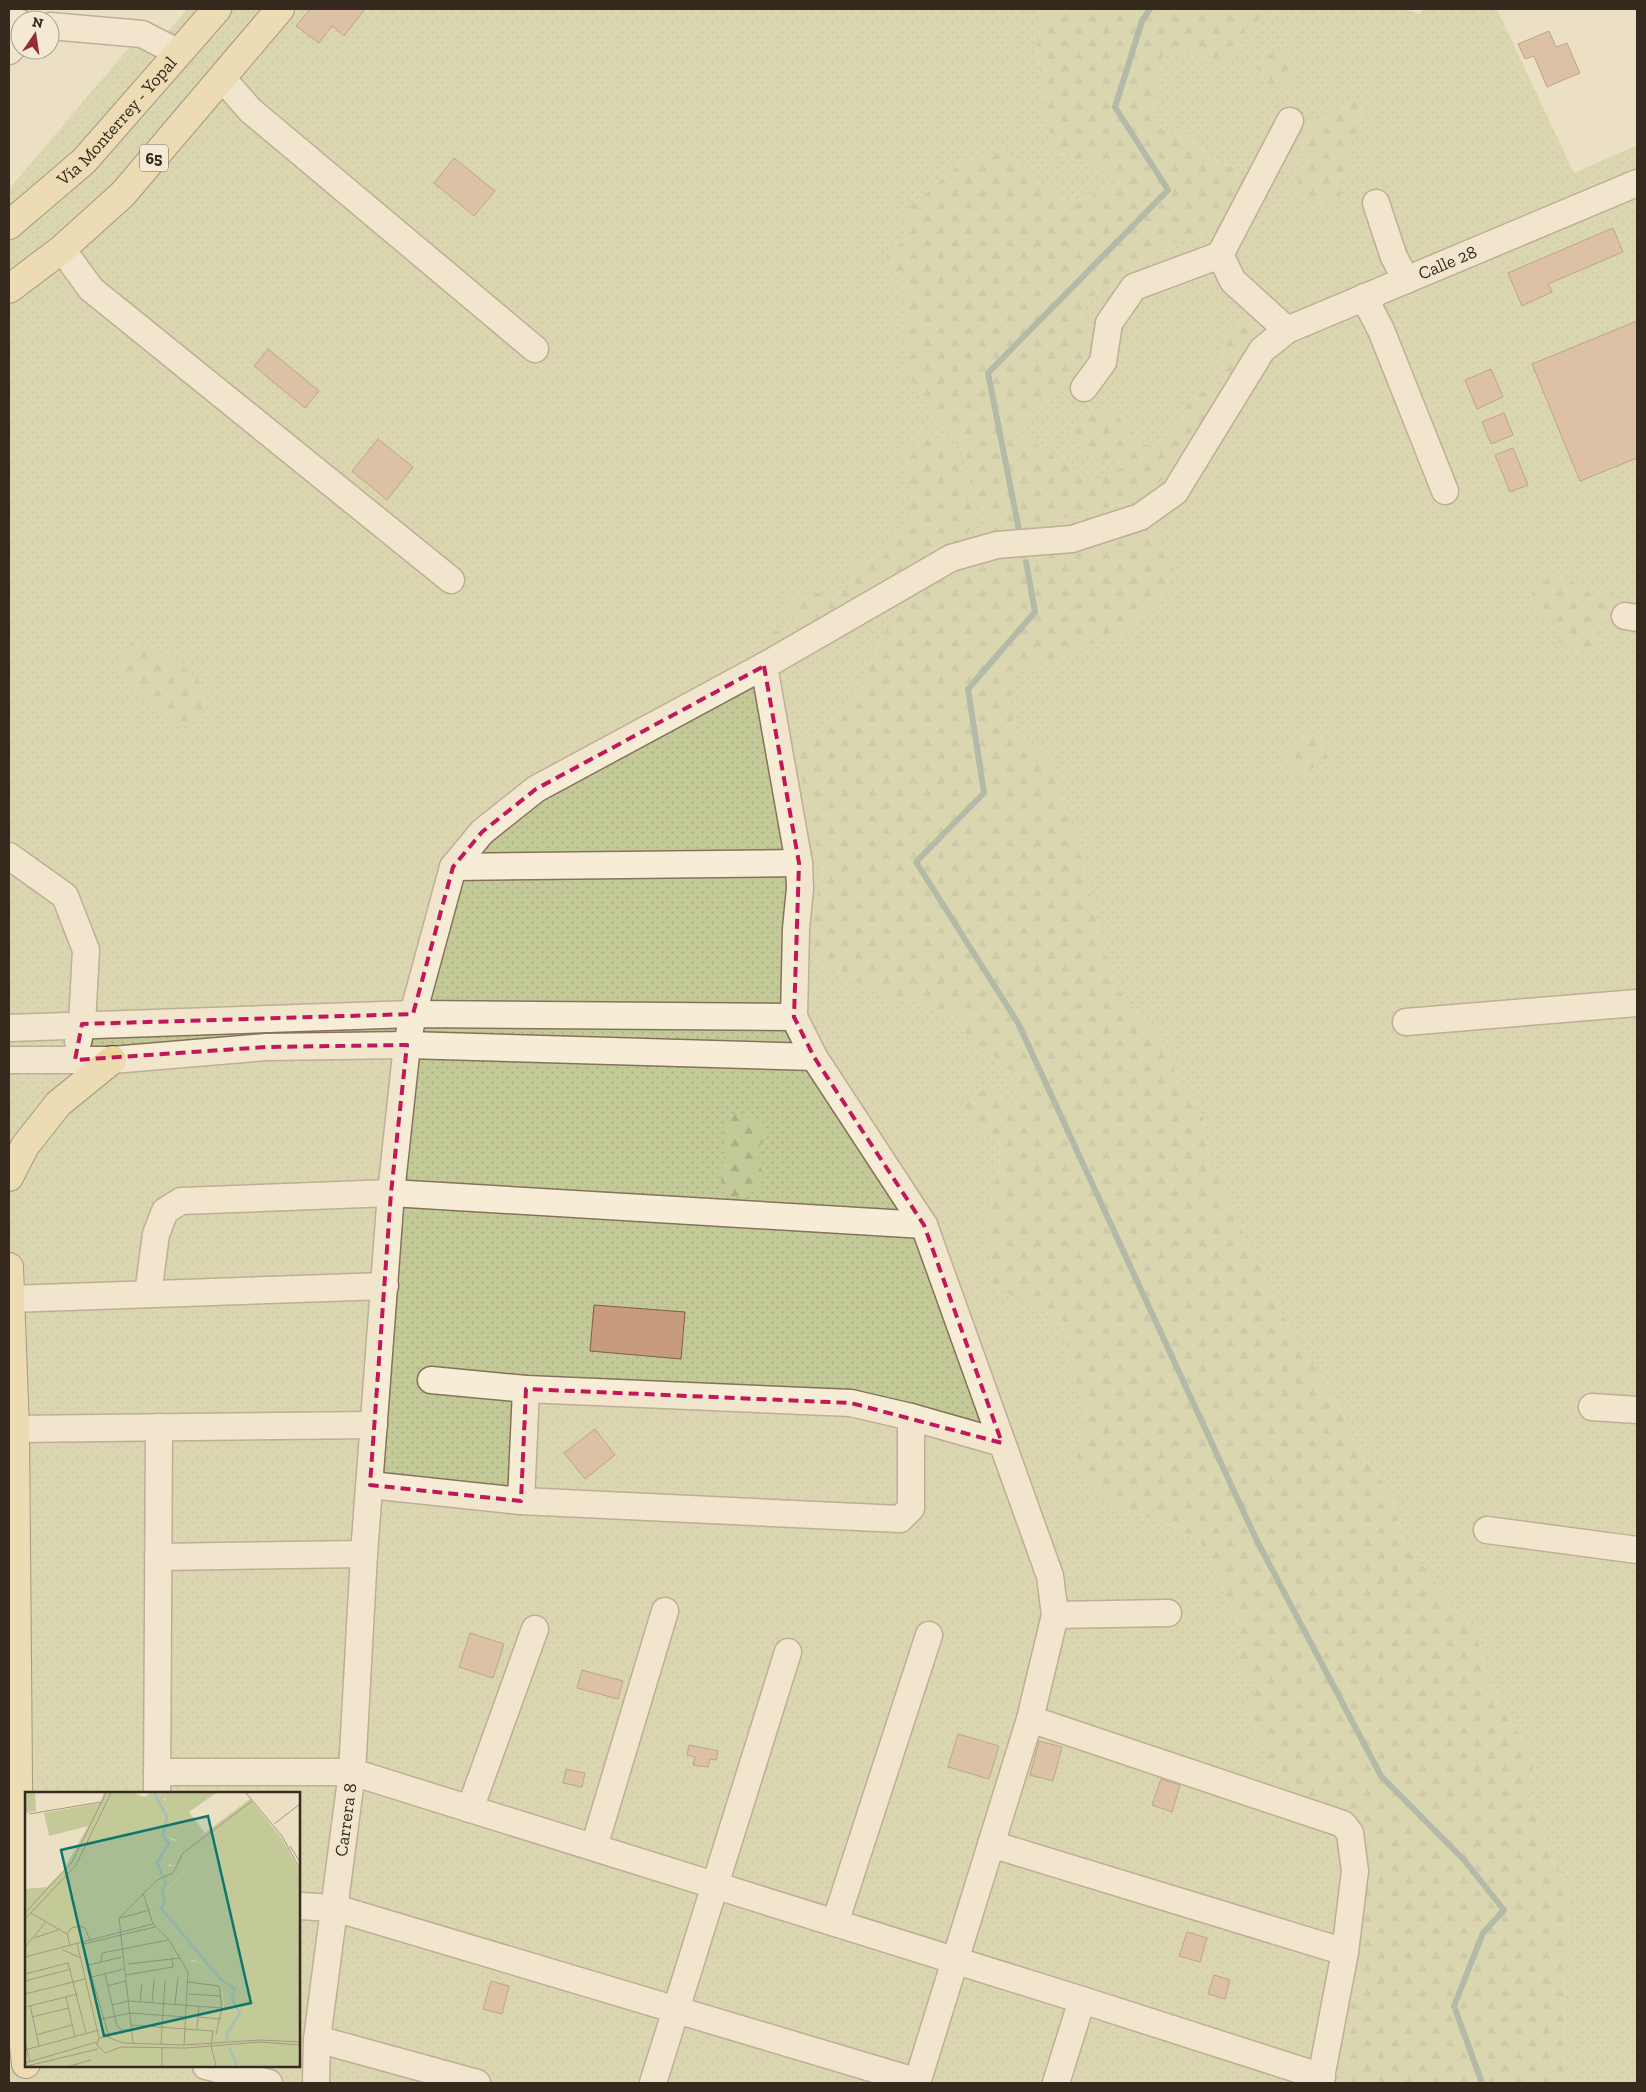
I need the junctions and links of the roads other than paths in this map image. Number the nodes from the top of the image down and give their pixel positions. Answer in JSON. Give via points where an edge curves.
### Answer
{"nodes":[{"id":1,"x":280,"y":9,"type":"edge"},
{"id":2,"x":209,"y":13,"type":"edge"},
{"id":3,"x":60,"y":27,"type":"edge"},
{"id":4,"x":179,"y":53,"type":"junction"},
{"id":5,"x":223,"y":78,"type":"junction"},
{"id":6,"x":1290,"y":121,"type":"dead end"},
{"id":7,"x":1637,"y":183,"type":"edge"},
{"id":8,"x":1376,"y":203,"type":"dead end"},
{"id":9,"x":14,"y":216,"type":"edge"},
{"id":10,"x":62,"y":249,"type":"junction"},
{"id":11,"x":1220,"y":254,"type":"junction"},
{"id":12,"x":1406,"y":280,"type":"junction"},
{"id":13,"x":9,"y":289,"type":"edge"},
{"id":14,"x":1364,"y":298,"type":"junction"},
{"id":15,"x":1287,"y":330,"type":"junction"},
{"id":16,"x":535,"y":350,"type":"dead end"},
{"id":17,"x":1084,"y":388,"type":"dead end"},
{"id":18,"x":1445,"y":491,"type":"dead end"},
{"id":19,"x":451,"y":580,"type":"dead end"},
{"id":20,"x":764,"y":666,"type":"junction"},
{"id":21,"x":9,"y":856,"type":"edge"},
{"id":22,"x":799,"y":863,"type":"junction"},
{"id":23,"x":453,"y":867,"type":"junction"},
{"id":24,"x":1637,"y":1003,"type":"edge"},
{"id":25,"x":413,"y":1014,"type":"junction"},
{"id":26,"x":794,"y":1017,"type":"junction"},
{"id":27,"x":1406,"y":1022,"type":"dead end"},
{"id":28,"x":82,"y":1024,"type":"junction"},
{"id":29,"x":9,"y":1028,"type":"edge"},
{"id":30,"x":407,"y":1045,"type":"junction"},
{"id":31,"x":814,"y":1057,"type":"junction"},
{"id":32,"x":9,"y":1060,"type":"edge"},
{"id":33,"x":75,"y":1060,"type":"junction"},
{"id":34,"x":112,"y":1060,"type":"junction"},
{"id":35,"x":9,"y":1177,"type":"edge"},
{"id":36,"x":391,"y":1193,"type":"junction"},
{"id":37,"x":924,"y":1225,"type":"junction"},
{"id":38,"x":9,"y":1268,"type":"edge"},
{"id":39,"x":385,"y":1286,"type":"junction"},
{"id":40,"x":148,"y":1294,"type":"junction"},
{"id":41,"x":10,"y":1299,"type":"edge"},
{"id":42,"x":431,"y":1380,"type":"dead end"},
{"id":43,"x":526,"y":1389,"type":"junction"},
{"id":44,"x":1592,"y":1407,"type":"dead end"},
{"id":45,"x":1637,"y":1410,"type":"edge"},
{"id":46,"x":911,"y":1417,"type":"junction"},
{"id":47,"x":374,"y":1425,"type":"junction"},
{"id":48,"x":159,"y":1427,"type":"junction"},
{"id":49,"x":15,"y":1429,"type":"junction"},
{"id":50,"x":1002,"y":1443,"type":"junction"},
{"id":51,"x":370,"y":1485,"type":"junction"},
{"id":52,"x":521,"y":1501,"type":"junction"},
{"id":53,"x":1487,"y":1530,"type":"dead end"},
{"id":54,"x":1637,"y":1550,"type":"edge"},
{"id":55,"x":364,"y":1554,"type":"junction"},
{"id":56,"x":158,"y":1557,"type":"junction"},
{"id":57,"x":665,"y":1611,"type":"dead end"},
{"id":58,"x":1168,"y":1613,"type":"dead end"},
{"id":59,"x":1055,"y":1614,"type":"junction"},
{"id":60,"x":535,"y":1629,"type":"dead end"},
{"id":61,"x":929,"y":1635,"type":"dead end"},
{"id":62,"x":788,"y":1652,"type":"dead end"},
{"id":63,"x":1030,"y":1719,"type":"junction"},
{"id":64,"x":352,"y":1772,"type":"junction"},
{"id":65,"x":157,"y":1783,"type":"edge"},
{"id":66,"x":470,"y":1809,"type":"junction"},
{"id":67,"x":991,"y":1844,"type":"junction"},
{"id":68,"x":594,"y":1847,"type":"junction"},
{"id":69,"x":715,"y":1885,"type":"junction"},
{"id":70,"x":23,"y":1899,"type":"edge"},
{"id":71,"x":300,"y":1906,"type":"edge"},
{"id":72,"x":335,"y":1908,"type":"junction"},
{"id":73,"x":835,"y":1923,"type":"junction"},
{"id":74,"x":1345,"y":1952,"type":"junction"},
{"id":75,"x":955,"y":1960,"type":"junction"},
{"id":76,"x":1082,"y":2000,"type":"junction"},
{"id":77,"x":677,"y":2010,"type":"junction"},
{"id":78,"x":318,"y":2038,"type":"junction"},
{"id":79,"x":25,"y":2050,"type":"edge"},
{"id":80,"x":28,"y":2067,"type":"edge"},
{"id":81,"x":210,"y":2067,"type":"edge"},
{"id":82,"x":1321,"y":2080,"type":"edge"},
{"id":83,"x":35,"y":2083,"type":"edge"},
{"id":84,"x":269,"y":2083,"type":"edge"},
{"id":85,"x":316,"y":2083,"type":"edge"},
{"id":86,"x":477,"y":2083,"type":"edge"},
{"id":87,"x":653,"y":2083,"type":"edge"},
{"id":88,"x":918,"y":2083,"type":"edge"},
{"id":89,"x":1056,"y":2083,"type":"edge"}],
"edges":[{"from":1,"to":5,"type":"main road","number":"65"},
{"from":2,"to":4,"type":"main road","name":"Vía Monterrey - Yopal"},
{"from":3,"to":4,"type":"street","via":[[142,34]]},
{"from":4,"to":9,"type":"main road","name":"Vía Monterrey - Yopal","via":[[84,161]]},
{"from":5,"to":10,"type":"main road","number":"65","via":[[123,194]]},
{"from":5,"to":16,"type":"street","via":[[250,110]]},
{"from":6,"to":11,"type":"street"},
{"from":7,"to":12,"type":"street","name":"Calle 28"},
{"from":8,"to":12,"type":"street","via":[[1394,257]]},
{"from":10,"to":13,"type":"main road","number":"65"},
{"from":10,"to":19,"type":"street","via":[[91,289]]},
{"from":11,"to":15,"type":"street","via":[[1233,281]]},
{"from":11,"to":17,"type":"street","via":[[1134,287],[1109,323],[1103,362]]},
{"from":12,"to":14,"type":"street","name":"Calle 28"},
{"from":14,"to":15,"type":"street","name":"Calle 28"},
{"from":14,"to":18,"type":"street","via":[[1381,330]]},
{"from":15,"to":20,"type":"street","name":"Calle 28","via":[[1262,350],[1175,492],[1140,517],[1072,540],[997,545],[951,558]]},
{"from":20,"to":22,"type":"street"},
{"from":20,"to":23,"type":"street","name":"Calle 28","via":[[536,790],[482,832]]},
{"from":21,"to":28,"type":"street","via":[[65,896],[86,950]]},
{"from":22,"to":23,"type":"street"},
{"from":22,"to":26,"type":"street"},
{"from":23,"to":25,"type":"street","name":"Carrera 8"},
{"from":24,"to":27,"type":"street"},
{"from":25,"to":26,"type":"street"},
{"from":25,"to":28,"type":"street"},
{"from":25,"to":30,"type":"street","name":"Carrera 8"},
{"from":26,"to":31,"type":"street"},
{"from":28,"to":29,"type":"street"},
{"from":28,"to":33,"type":"street"},
{"from":30,"to":31,"type":"street"},
{"from":30,"to":34,"type":"street","via":[[266,1047]]},
{"from":30,"to":36,"type":"street","name":"Carrera 8"},
{"from":31,"to":37,"type":"street"},
{"from":32,"to":33,"type":"street"},
{"from":33,"to":34,"type":"street"},
{"from":34,"to":35,"type":"main road","via":[[58,1104],[25,1146]]},
{"from":36,"to":37,"type":"street"},
{"from":36,"to":39,"type":"street","name":"Carrera 8"},
{"from":36,"to":40,"type":"street","via":[[181,1201],[165,1212],[156,1234]]},
{"from":37,"to":50,"type":"street"},
{"from":38,"to":41,"type":"main road"},
{"from":39,"to":40,"type":"street"},
{"from":39,"to":47,"type":"street","name":"Carrera 8"},
{"from":40,"to":41,"type":"street"},
{"from":41,"to":49,"type":"main road"},
{"from":42,"to":43,"type":"street"},
{"from":43,"to":46,"type":"street","via":[[851,1403]]},
{"from":43,"to":52,"type":"street"},
{"from":44,"to":45,"type":"street"},
{"from":46,"to":50,"type":"street"},
{"from":46,"to":52,"type":"street","via":[[910,1508],[900,1519]]},
{"from":47,"to":48,"type":"street"},
{"from":47,"to":51,"type":"street","name":"Carrera 8"},
{"from":48,"to":49,"type":"street"},
{"from":48,"to":56,"type":"street"},
{"from":49,"to":70,"type":"main road"},
{"from":50,"to":59,"type":"street","via":[[1050,1576]]},
{"from":51,"to":52,"type":"street"},
{"from":51,"to":55,"type":"street","name":"Carrera 8"},
{"from":53,"to":54,"type":"street"},
{"from":55,"to":56,"type":"street"},
{"from":55,"to":64,"type":"street","name":"Carrera 8"},
{"from":56,"to":65,"type":"street"},
{"from":57,"to":68,"type":"street"},
{"from":58,"to":59,"type":"street"},
{"from":59,"to":63,"type":"street"},
{"from":60,"to":66,"type":"street"},
{"from":61,"to":73,"type":"street"},
{"from":62,"to":69,"type":"street"},
{"from":63,"to":67,"type":"street"},
{"from":63,"to":74,"type":"street","via":[[1343,1824],[1350,1833],[1355,1871]]},
{"from":64,"to":65,"type":"street"},
{"from":64,"to":66,"type":"street"},
{"from":64,"to":72,"type":"street","name":"Carrera 8"},
{"from":66,"to":68,"type":"street"},
{"from":67,"to":74,"type":"street"},
{"from":67,"to":75,"type":"street"},
{"from":68,"to":69,"type":"street"},
{"from":69,"to":73,"type":"street"},
{"from":69,"to":77,"type":"street"},
{"from":70,"to":79,"type":"main road","via":[[20,2011]]},
{"from":71,"to":72,"type":"street"},
{"from":72,"to":77,"type":"street"},
{"from":72,"to":78,"type":"street","name":"Carrera 8"},
{"from":73,"to":75,"type":"street"},
{"from":74,"to":82,"type":"street"},
{"from":75,"to":76,"type":"street"},
{"from":75,"to":88,"type":"street"},
{"from":76,"to":82,"type":"street"},
{"from":76,"to":89,"type":"street"},
{"from":77,"to":87,"type":"street"},
{"from":77,"to":88,"type":"street"},
{"from":78,"to":85,"type":"street","name":"Carrera 8"},
{"from":78,"to":86,"type":"street"},
{"from":80,"to":83,"type":"main road"},
{"from":81,"to":84,"type":"street"}]}
